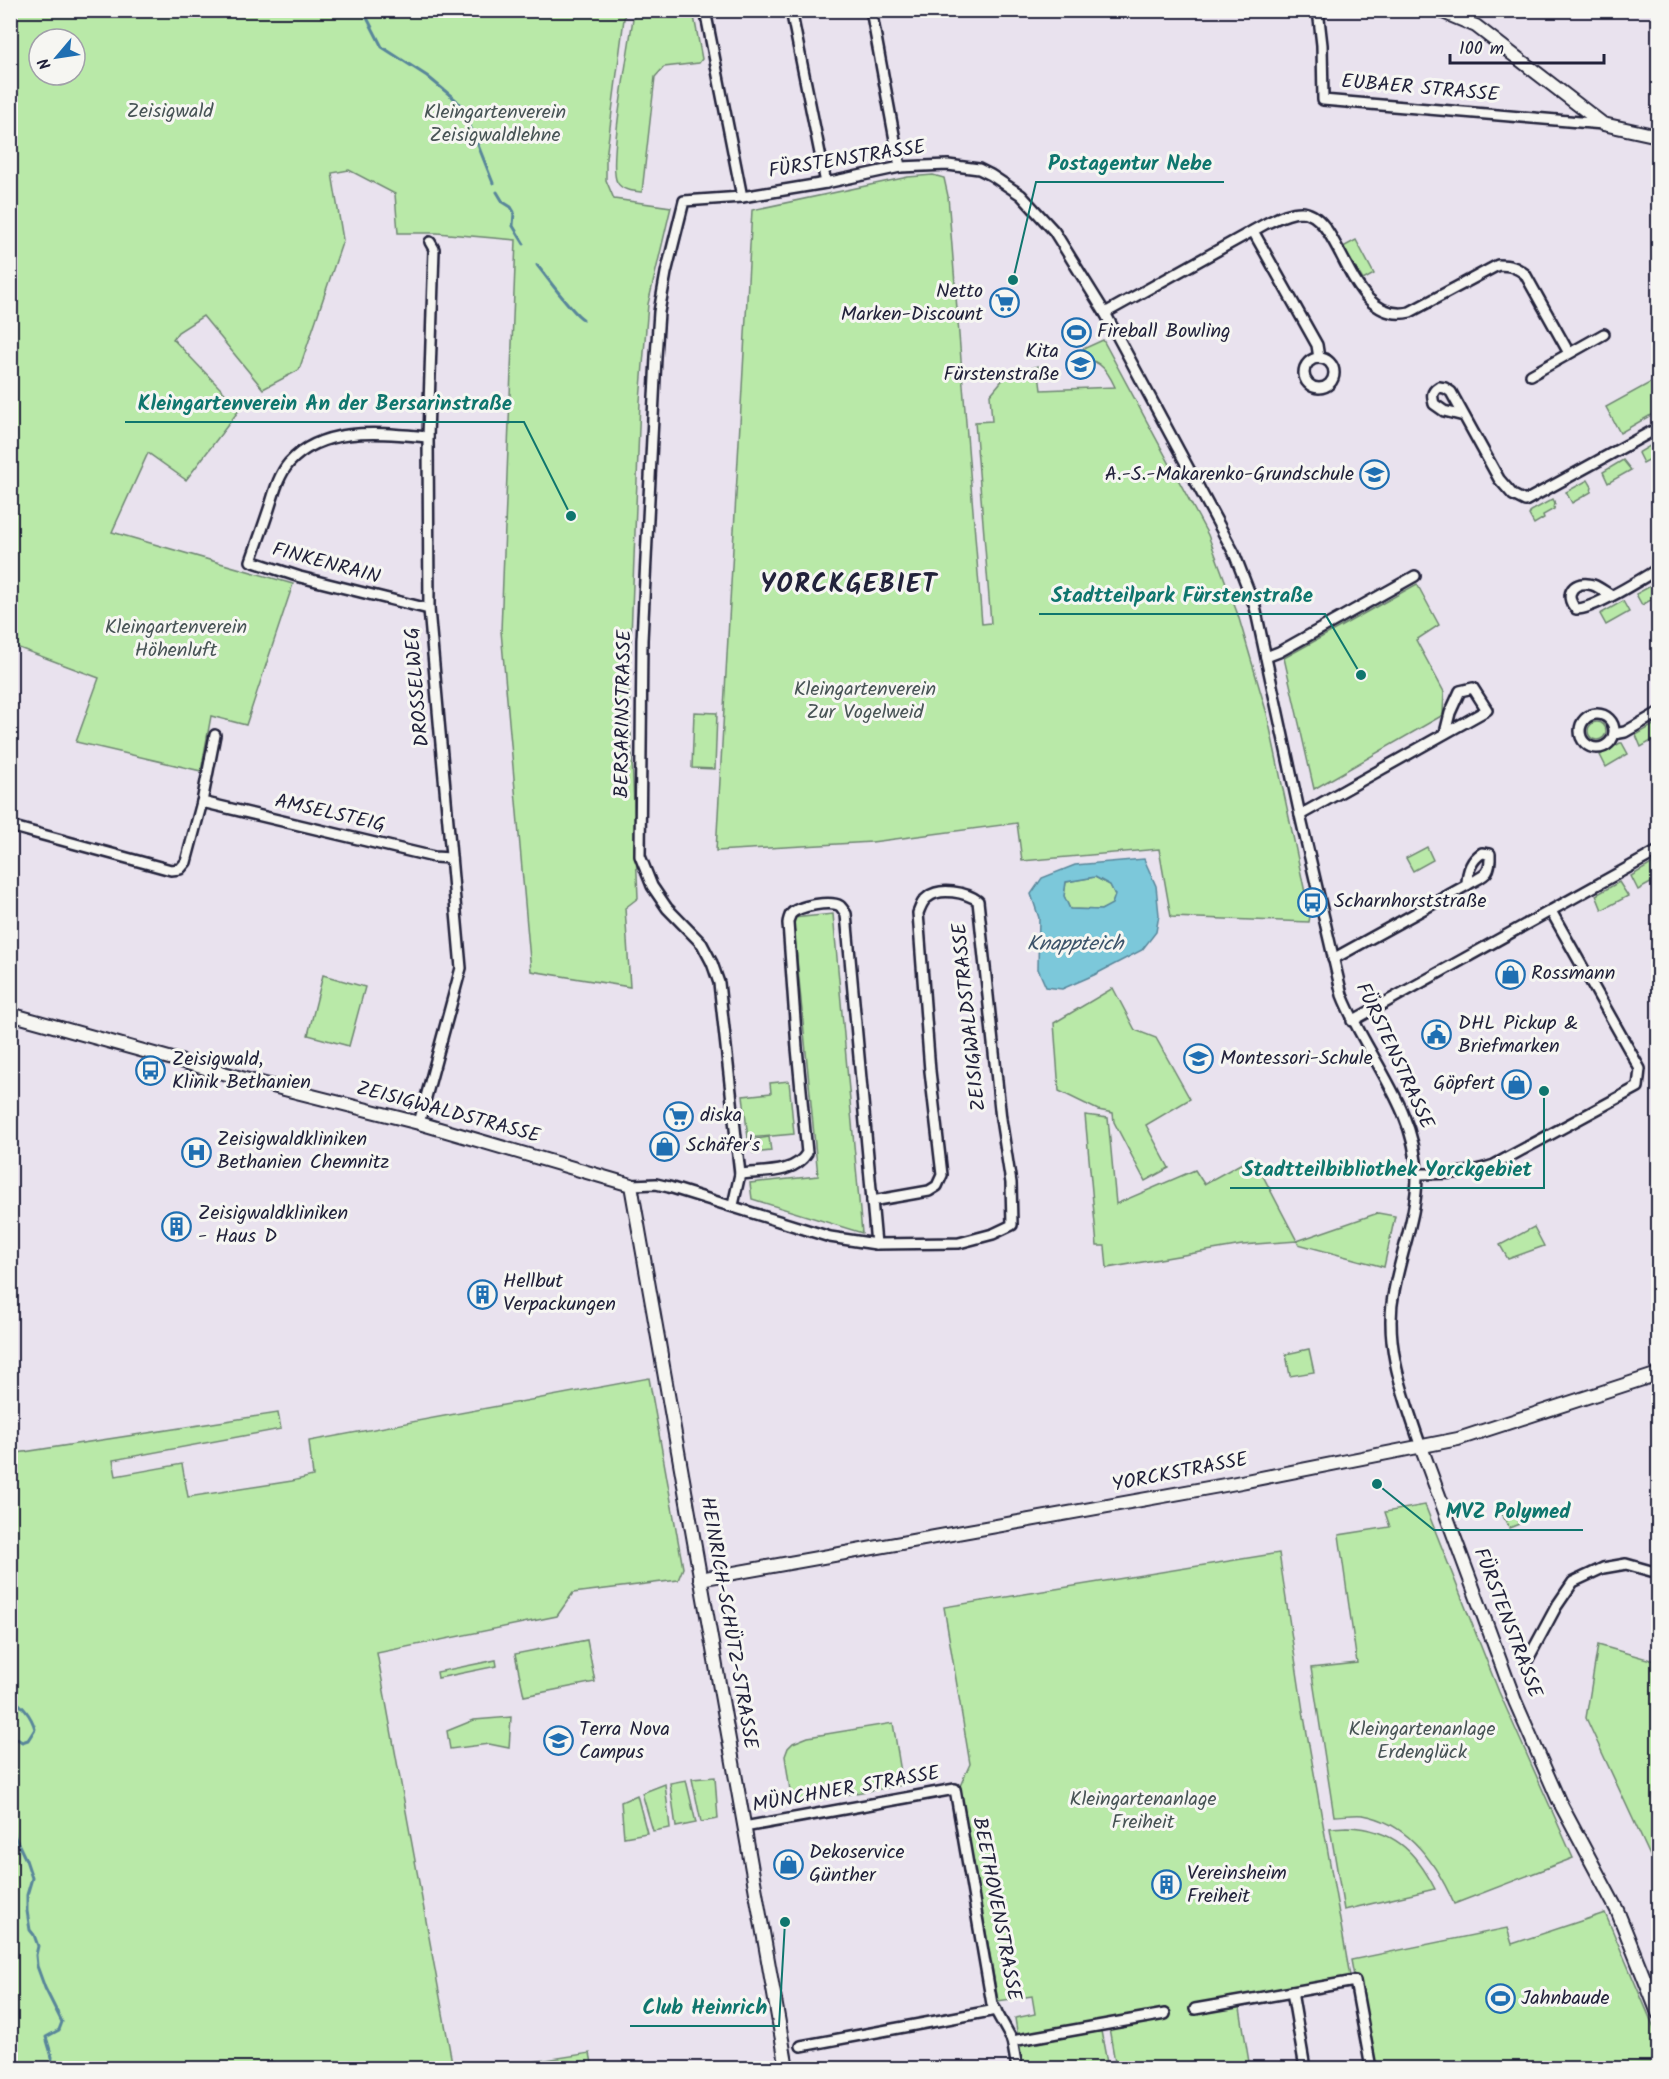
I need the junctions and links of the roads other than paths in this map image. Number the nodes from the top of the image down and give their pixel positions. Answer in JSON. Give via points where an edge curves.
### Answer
{"nodes":[{"id":1,"x":705,"y":10,"type":"edge"},
{"id":2,"x":791,"y":10,"type":"edge"},
{"id":3,"x":871,"y":10,"type":"edge"},
{"id":4,"x":1318,"y":10,"type":"edge"},
{"id":5,"x":1438,"y":10,"type":"edge"},
{"id":6,"x":1603,"y":124,"type":"junction"},
{"id":7,"x":1659,"y":136,"type":"edge"},
{"id":8,"x":900,"y":167,"type":"junction"},
{"id":9,"x":826,"y":183,"type":"junction"},
{"id":10,"x":742,"y":197,"type":"junction"},
{"id":11,"x":684,"y":201,"type":"joint"},
{"id":12,"x":1253,"y":231,"type":"junction"},
{"id":13,"x":430,"y":242,"type":"dead end"},
{"id":14,"x":1105,"y":313,"type":"junction"},
{"id":15,"x":1604,"y":334,"type":"dead end"},
{"id":16,"x":1569,"y":353,"type":"junction"},
{"id":17,"x":1319,"y":358,"type":"dead end"},
{"id":18,"x":1531,"y":375,"type":"dead end"},
{"id":19,"x":1464,"y":416,"type":"dead end"},
{"id":20,"x":1659,"y":428,"type":"edge"},
{"id":21,"x":428,"y":437,"type":"junction"},
{"id":22,"x":1659,"y":569,"type":"edge"},
{"id":23,"x":1415,"y":576,"type":"dead end"},
{"id":24,"x":1610,"y":595,"type":"dead end"},
{"id":25,"x":429,"y":609,"type":"junction"},
{"id":26,"x":1266,"y":657,"type":"junction"},
{"id":27,"x":1659,"y":713,"type":"edge"},
{"id":28,"x":1445,"y":733,"type":"junction"},
{"id":29,"x":1614,"y":734,"type":"dead end"},
{"id":30,"x":215,"y":735,"type":"dead end"},
{"id":31,"x":202,"y":802,"type":"junction"},
{"id":32,"x":1300,"y":815,"type":"junction"},
{"id":33,"x":10,"y":826,"type":"edge"},
{"id":34,"x":1659,"y":851,"type":"edge"},
{"id":35,"x":451,"y":858,"type":"junction"},
{"id":36,"x":1467,"y":885,"type":"dead end"},
{"id":37,"x":1551,"y":911,"type":"junction"},
{"id":38,"x":1333,"y":959,"type":"junction"},
{"id":39,"x":10,"y":1014,"type":"edge"},
{"id":40,"x":1352,"y":1021,"type":"junction"},
{"id":41,"x":419,"y":1123,"type":"junction"},
{"id":42,"x":740,"y":1174,"type":"junction"},
{"id":43,"x":1417,"y":1174,"type":"junction"},
{"id":44,"x":631,"y":1185,"type":"junction"},
{"id":45,"x":872,"y":1201,"type":"junction"},
{"id":46,"x":733,"y":1205,"type":"junction"},
{"id":47,"x":876,"y":1244,"type":"junction"},
{"id":48,"x":1659,"y":1374,"type":"edge"},
{"id":49,"x":1421,"y":1447,"type":"junction"},
{"id":50,"x":1659,"y":1573,"type":"edge"},
{"id":51,"x":700,"y":1579,"type":"junction"},
{"id":52,"x":1527,"y":1662,"type":"dead end"},
{"id":53,"x":955,"y":1789,"type":"joint"},
{"id":54,"x":744,"y":1827,"type":"junction"},
{"id":55,"x":1292,"y":1992,"type":"junction"},
{"id":56,"x":1195,"y":2009,"type":"dead end"},
{"id":57,"x":996,"y":2010,"type":"junction"},
{"id":58,"x":1659,"y":2013,"type":"edge"},
{"id":59,"x":1165,"y":2014,"type":"dead end"},
{"id":60,"x":1012,"y":2041,"type":"junction"},
{"id":61,"x":801,"y":2046,"type":"dead end"},
{"id":62,"x":787,"y":2068,"type":"edge"},
{"id":63,"x":1017,"y":2068,"type":"edge"},
{"id":64,"x":1305,"y":2068,"type":"edge"},
{"id":65,"x":1371,"y":2068,"type":"edge"}],
"edges":[{"from":1,"to":10,"type":"street"},
{"from":2,"to":9,"type":"street"},
{"from":3,"to":8,"type":"street"},
{"from":4,"to":6,"type":"street","name":"EUBAER STRASSE","via":[[1323,100]]},
{"from":5,"to":6,"type":"street","name":"EUBAER STRASSE","via":[[1476,26]]},
{"from":6,"to":7,"type":"street","name":"EUBAER STRASSE"},
{"from":8,"to":9,"type":"street","name":"FÜRSTENSTRASSE"},
{"from":8,"to":14,"type":"street","name":"FÜRSTENSTRASSE","via":[[948,165],[979,169],[1021,195],[1054,231]]},
{"from":9,"to":10,"type":"street","name":"FÜRSTENSTRASSE"},
{"from":10,"to":11,"type":"street","name":"FÜRSTENSTRASSE"},
{"from":11,"to":42,"type":"street","name":"BERSARINSTRASSE","via":[[658,312],[642,640],[640,856],[652,886],[702,944],[719,983]]},
{"from":12,"to":14,"type":"street"},
{"from":12,"to":16,"type":"street","via":[[1288,214],[1303,212],[1320,222],[1363,293],[1384,312],[1398,314],[1410,312],[1492,268],[1509,265],[1525,274]]},
{"from":12,"to":17,"type":"street","via":[[1317,345]]},
{"from":13,"to":21,"type":"street","name":"DROSSELWEG","via":[[434,249]]},
{"from":14,"to":26,"type":"street","name":"FÜRSTENSTRASSE","via":[[1234,553],[1255,607]]},
{"from":15,"to":16,"type":"street"},
{"from":16,"to":18,"type":"street"},
{"from":19,"to":20,"type":"street","via":[[1499,479],[1513,495],[1525,501]]},
{"from":21,"to":25,"type":"street","name":"DROSSELWEG"},
{"from":21,"to":25,"type":"street","name":"FINKENRAIN","via":[[374,432],[321,440],[308,447],[289,464],[276,485],[250,561]]},
{"from":22,"to":24,"type":"street"},
{"from":23,"to":26,"type":"street"},
{"from":25,"to":35,"type":"street","name":"DROSSELWEG"},
{"from":26,"to":32,"type":"street","name":"FÜRSTENSTRASSE"},
{"from":27,"to":29,"type":"street"},
{"from":28,"to":28,"type":"street","via":[[1487,710],[1473,688],[1460,691],[1455,699]]},
{"from":28,"to":32,"type":"street"},
{"from":30,"to":31,"type":"street"},
{"from":31,"to":33,"type":"street","via":[[186,862],[180,869],[171,870]]},
{"from":31,"to":35,"type":"street","name":"AMSELSTEIG"},
{"from":32,"to":38,"type":"street","name":"FÜRSTENSTRASSE"},
{"from":34,"to":37,"type":"street"},
{"from":35,"to":41,"type":"street","name":"DROSSELWEG","via":[[461,968]]},
{"from":36,"to":38,"type":"street"},
{"from":37,"to":40,"type":"street"},
{"from":37,"to":43,"type":"street","via":[[1640,1069],[1638,1087],[1494,1165],[1461,1173]]},
{"from":38,"to":40,"type":"street","name":"FÜRSTENSTRASSE"},
{"from":39,"to":41,"type":"street","name":"ZEISIGWALDSTRASSE"},
{"from":40,"to":43,"type":"street","name":"FÜRSTENSTRASSE","via":[[1400,1107],[1413,1144]]},
{"from":41,"to":44,"type":"street","name":"ZEISIGWALDSTRASSE"},
{"from":42,"to":45,"type":"street","via":[[791,1168],[807,1154],[788,923],[790,914],[797,910],[833,903],[846,914]]},
{"from":42,"to":46,"type":"street","name":"BERSARINSTRASSE"},
{"from":43,"to":49,"type":"street","name":"FÜRSTENSTRASSE","via":[[1390,1324],[1393,1354]]},
{"from":44,"to":46,"type":"street","name":"ZEISIGWALDSTRASSE","via":[[656,1184]]},
{"from":44,"to":51,"type":"street","name":"HEINRICH-SCHÜTZ-STRASSE"},
{"from":45,"to":47,"type":"street"},
{"from":45,"to":47,"type":"street","name":"ZEISIGWALDSTRASSE","via":[[929,1191],[942,1176],[918,913],[930,894],[969,894],[978,901],[1011,1183],[1012,1225],[959,1244]]},
{"from":46,"to":47,"type":"street","name":"ZEISIGWALDSTRASSE","via":[[830,1237]]},
{"from":48,"to":49,"type":"street","name":"YORCKSTRASSE","via":[[1458,1439]]},
{"from":49,"to":51,"type":"street","name":"YORCKSTRASSE"},
{"from":49,"to":58,"type":"street","name":"FÜRSTENSTRASSE","via":[[1515,1701],[1559,1801],[1617,1910]]},
{"from":50,"to":52,"type":"street","via":[[1626,1564],[1602,1568],[1573,1582]]},
{"from":51,"to":54,"type":"street","name":"HEINRICH-SCHÜTZ-STRASSE"},
{"from":53,"to":54,"type":"street","name":"MÜNCHNER STRASSE"},
{"from":53,"to":57,"type":"street","name":"BEETHOVENSTRASSE"},
{"from":54,"to":62,"type":"street","name":"HEINRICH-SCHÜTZ-STRASSE"},
{"from":55,"to":56,"type":"street"},
{"from":55,"to":64,"type":"street"},
{"from":55,"to":65,"type":"street","via":[[1354,1981]]},
{"from":57,"to":60,"type":"street","name":"BEETHOVENSTRASSE"},
{"from":57,"to":61,"type":"street"},
{"from":59,"to":60,"type":"street"},
{"from":60,"to":63,"type":"street","name":"BEETHOVENSTRASSE"}]}
